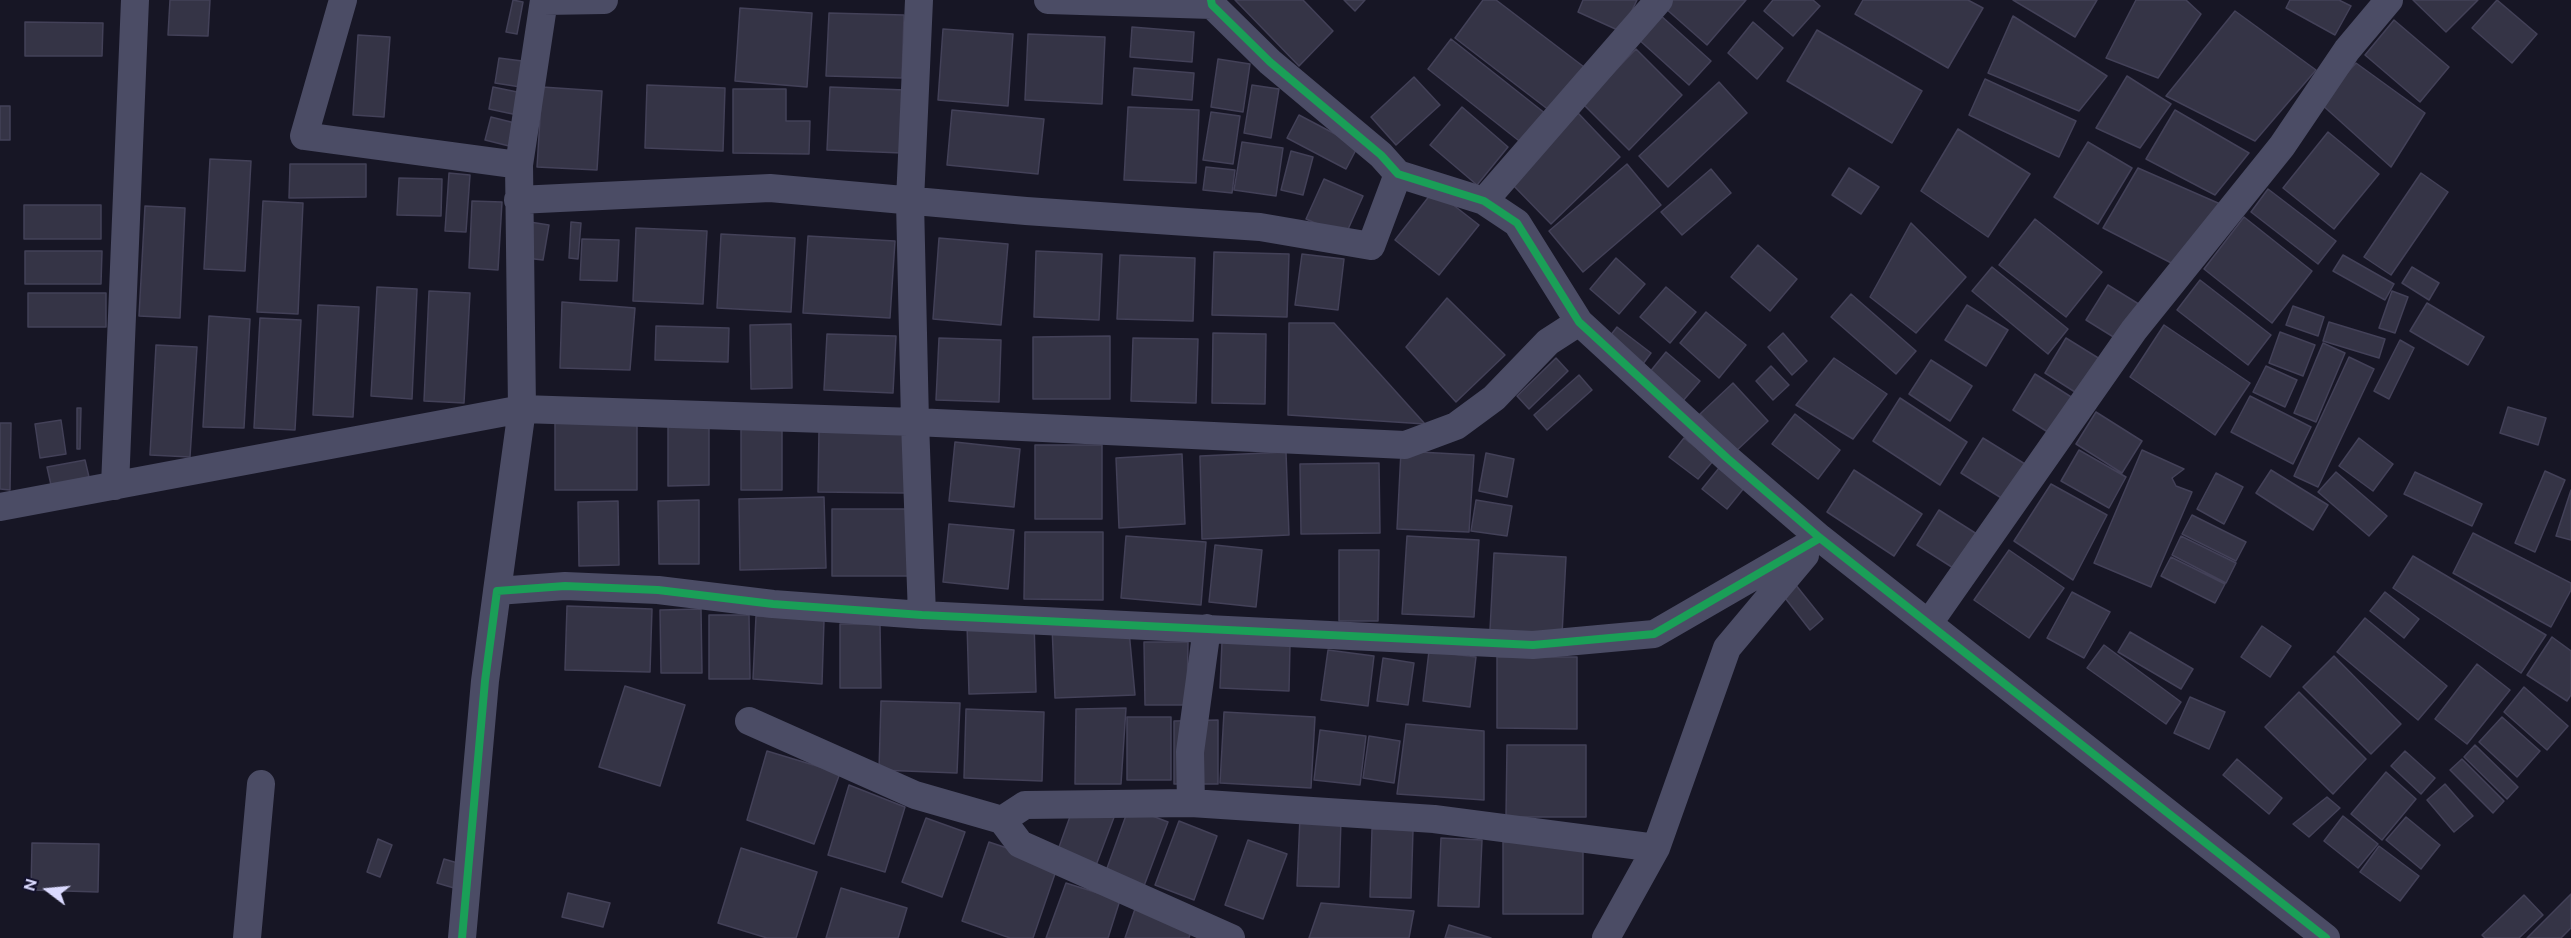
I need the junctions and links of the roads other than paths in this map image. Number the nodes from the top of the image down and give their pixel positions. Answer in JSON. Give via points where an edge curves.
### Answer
{"nodes":[{"id":1,"x":135,"y":0,"type":"edge"},
{"id":2,"x":343,"y":0,"type":"edge"},
{"id":3,"x":604,"y":0,"type":"edge"},
{"id":4,"x":919,"y":0,"type":"edge"},
{"id":5,"x":1048,"y":0,"type":"edge"},
{"id":6,"x":1659,"y":0,"type":"edge"},
{"id":7,"x":2389,"y":0,"type":"edge"},
{"id":8,"x":544,"y":1,"type":"edge"},
{"id":9,"x":1212,"y":3,"type":"edge"},
{"id":10,"x":519,"y":165,"type":"junction"},
{"id":11,"x":1398,"y":174,"type":"junction"},
{"id":12,"x":518,"y":200,"type":"junction"},
{"id":13,"x":910,"y":201,"type":"junction"},
{"id":14,"x":1484,"y":201,"type":"junction"},
{"id":15,"x":1579,"y":322,"type":"junction"},
{"id":16,"x":522,"y":409,"type":"junction"},
{"id":17,"x":915,"y":422,"type":"junction"},
{"id":18,"x":115,"y":486,"type":"junction"},
{"id":19,"x":0,"y":507,"type":"edge"},
{"id":20,"x":1820,"y":538,"type":"junction"},
{"id":21,"x":497,"y":591,"type":"junction"},
{"id":22,"x":922,"y":615,"type":"junction"},
{"id":23,"x":1929,"y":623,"type":"junction"},
{"id":24,"x":1207,"y":628,"type":"junction"},
{"id":25,"x":749,"y":721,"type":"dead end"},
{"id":26,"x":261,"y":784,"type":"dead end"},
{"id":27,"x":1191,"y":802,"type":"junction"},
{"id":28,"x":1002,"y":820,"type":"junction"},
{"id":29,"x":1656,"y":848,"type":"junction"},
{"id":30,"x":247,"y":938,"type":"edge"},
{"id":31,"x":462,"y":938,"type":"edge"},
{"id":32,"x":1231,"y":938,"type":"edge"},
{"id":33,"x":1606,"y":938,"type":"edge"},
{"id":34,"x":2326,"y":938,"type":"edge"}],
"edges":[{"from":1,"to":18,"type":"street"},
{"from":2,"to":10,"type":"street","via":[[304,136]]},
{"from":3,"to":8,"type":"street"},
{"from":4,"to":13,"type":"street"},
{"from":5,"to":9,"type":"street"},
{"from":6,"to":14,"type":"street"},
{"from":7,"to":23,"type":"street","via":[[2347,50],[2282,146],[2134,330]]},
{"from":8,"to":10,"type":"street"},
{"from":9,"to":11,"type":"street","via":[[1270,62],[1382,155]]},
{"from":10,"to":12,"type":"street"},
{"from":11,"to":13,"type":"street","via":[[1371,246],[1260,227]]},
{"from":11,"to":14,"type":"street"},
{"from":12,"to":13,"type":"street","via":[[770,188]]},
{"from":12,"to":16,"type":"street"},
{"from":13,"to":17,"type":"street"},
{"from":14,"to":15,"type":"street","via":[[1517,223]]},
{"from":15,"to":17,"type":"street","via":[[1548,342],[1494,398],[1456,426],[1405,445]]},
{"from":15,"to":20,"type":"street"},
{"from":16,"to":17,"type":"street"},
{"from":16,"to":18,"type":"street"},
{"from":16,"to":21,"type":"street"},
{"from":17,"to":22,"type":"street"},
{"from":18,"to":19,"type":"street"},
{"from":20,"to":23,"type":"street"},
{"from":20,"to":24,"type":"street","via":[[1654,634],[1533,645]]},
{"from":20,"to":29,"type":"street","via":[[1727,648]]},
{"from":21,"to":22,"type":"street","via":[[565,586],[658,590],[773,604]]},
{"from":21,"to":31,"type":"street"},
{"from":22,"to":24,"type":"street"},
{"from":23,"to":34,"type":"street"},
{"from":24,"to":27,"type":"street","via":[[1190,752]]},
{"from":25,"to":28,"type":"street","via":[[915,795]]},
{"from":26,"to":30,"type":"street"},
{"from":27,"to":28,"type":"street","via":[[1025,805]]},
{"from":27,"to":29,"type":"street","via":[[1434,819]]},
{"from":28,"to":32,"type":"street","via":[[1020,844]]},
{"from":29,"to":33,"type":"street"}]}
